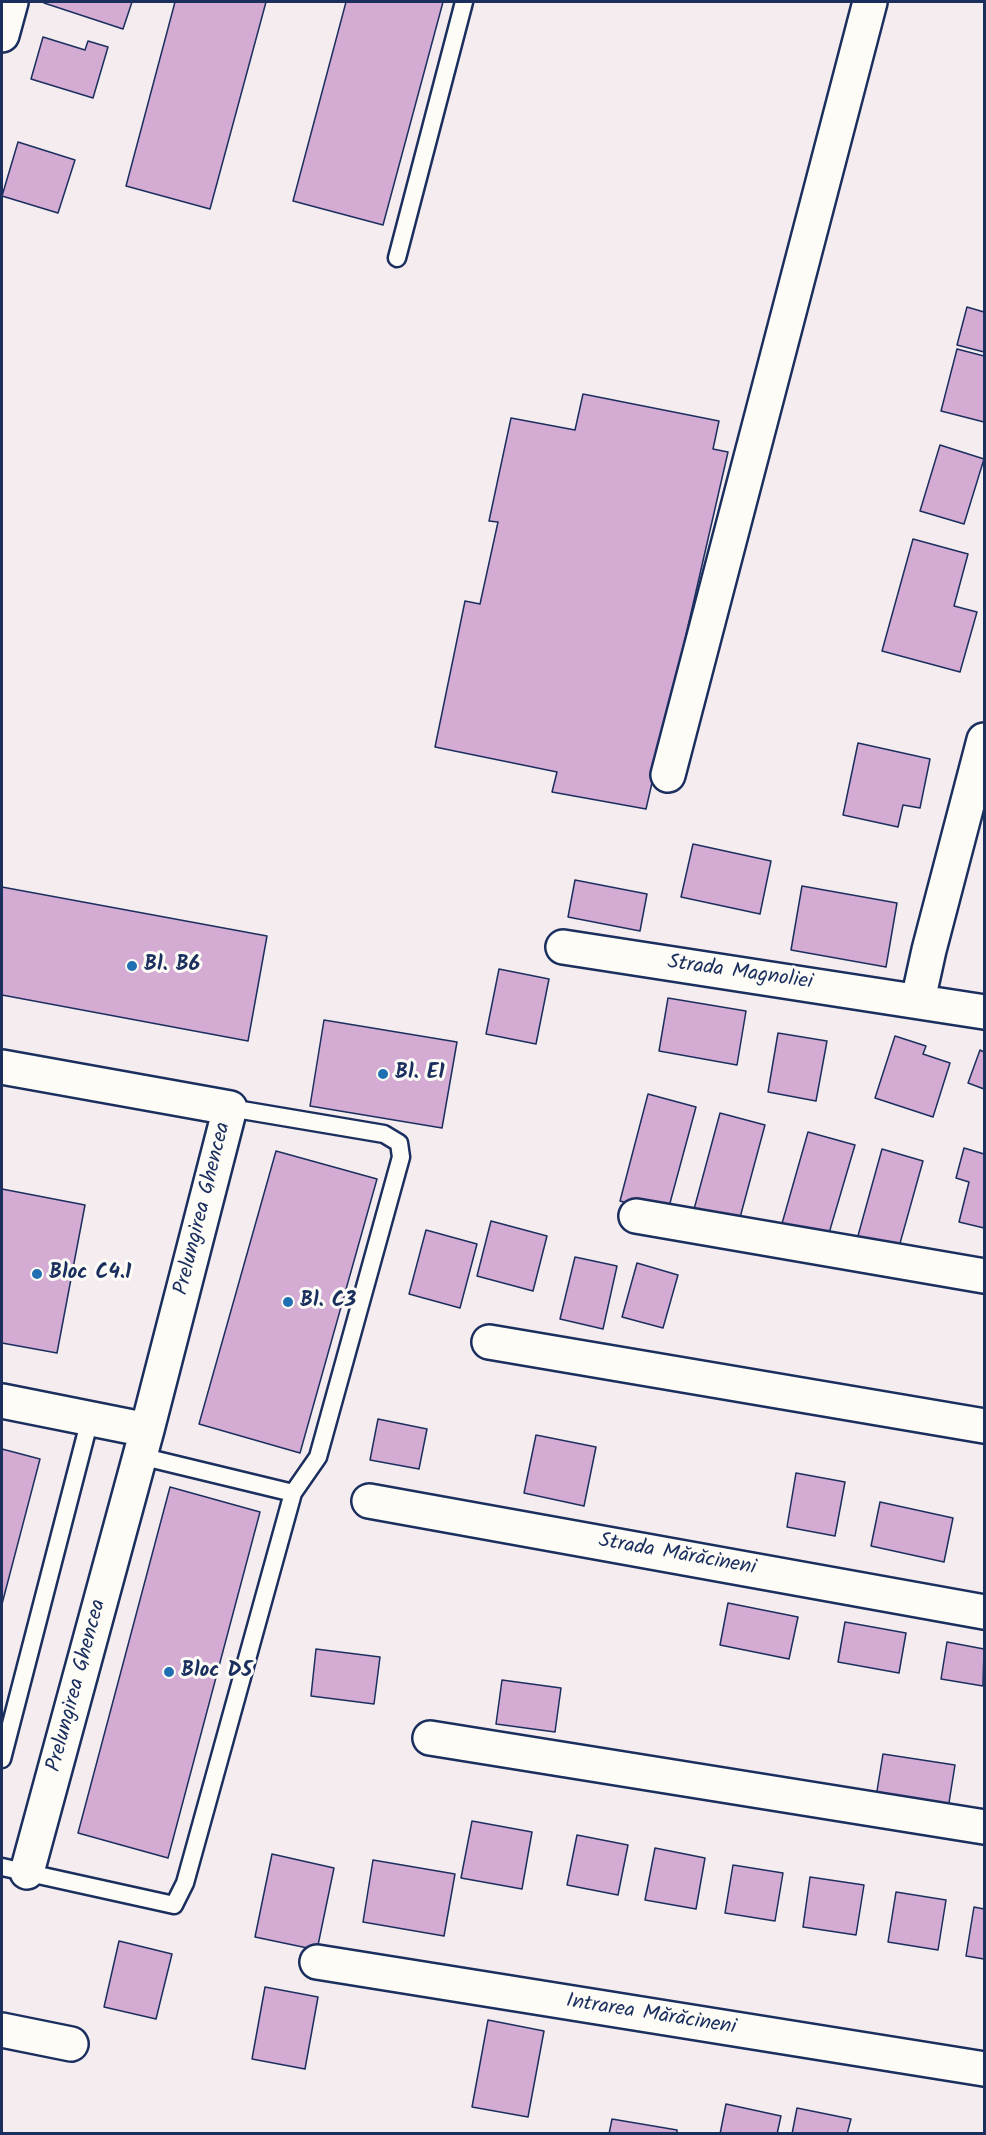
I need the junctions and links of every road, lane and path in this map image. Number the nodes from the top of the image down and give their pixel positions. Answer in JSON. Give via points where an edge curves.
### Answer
{"nodes":[{"id":1,"x":11,"y":2,"type":"edge"},
{"id":2,"x":464,"y":2,"type":"edge"},
{"id":3,"x":870,"y":2,"type":"edge"},
{"id":4,"x":2,"y":35,"type":"edge"},
{"id":5,"x":397,"y":258,"type":"dead end"},
{"id":6,"x":984,"y":740,"type":"edge"},
{"id":7,"x":668,"y":775,"type":"dead end"},
{"id":8,"x":563,"y":947,"type":"dead end"},
{"id":9,"x":918,"y":1000,"type":"junction"},
{"id":10,"x":984,"y":1012,"type":"edge"},
{"id":11,"x":2,"y":1067,"type":"edge"},
{"id":12,"x":230,"y":1108,"type":"junction"},
{"id":13,"x":636,"y":1216,"type":"dead end"},
{"id":14,"x":984,"y":1276,"type":"edge"},
{"id":15,"x":489,"y":1342,"type":"dead end"},
{"id":16,"x":2,"y":1401,"type":"edge"},
{"id":17,"x":90,"y":1419,"type":"junction"},
{"id":18,"x":984,"y":1426,"type":"edge"},
{"id":19,"x":144,"y":1443,"type":"junction"},
{"id":20,"x":293,"y":1493,"type":"junction"},
{"id":21,"x":369,"y":1501,"type":"dead end"},
{"id":22,"x":984,"y":1612,"type":"edge"},
{"id":23,"x":430,"y":1738,"type":"dead end"},
{"id":24,"x":2,"y":1758,"type":"edge"},
{"id":25,"x":984,"y":1827,"type":"edge"},
{"id":26,"x":14,"y":1869,"type":"edge"},
{"id":27,"x":317,"y":1962,"type":"dead end"},
{"id":28,"x":2,"y":2030,"type":"edge"},
{"id":29,"x":71,"y":2044,"type":"dead end"},
{"id":30,"x":984,"y":2069,"type":"edge"}],
"edges":[{"from":1,"to":4,"type":"street"},
{"from":2,"to":5,"type":"lane"},
{"from":3,"to":7,"type":"street"},
{"from":6,"to":9,"type":"street"},
{"from":8,"to":9,"type":"street","name":"Strada Magnoliei"},
{"from":9,"to":10,"type":"street","name":"Strada Magnoliei"},
{"from":11,"to":12,"type":"street","name":"Prelungirea Ghencea"},
{"from":12,"to":19,"type":"street","name":"Prelungirea Ghencea"},
{"from":12,"to":20,"type":"lane","via":[[384,1134],[399,1143],[401,1157],[318,1458]]},
{"from":13,"to":14,"type":"street"},
{"from":15,"to":18,"type":"street"},
{"from":16,"to":17,"type":"street"},
{"from":17,"to":19,"type":"street"},
{"from":17,"to":24,"type":"lane"},
{"from":19,"to":20,"type":"lane"},
{"from":19,"to":26,"type":"street","name":"Prelungirea Ghencea"},
{"from":20,"to":26,"type":"lane","via":[[185,1883],[174,1905]]},
{"from":21,"to":22,"type":"street","name":"Strada Mărăcineni"},
{"from":23,"to":25,"type":"street"},
{"from":27,"to":30,"type":"street","name":"Intrarea Mărăcineni"},
{"from":28,"to":29,"type":"street"}]}
